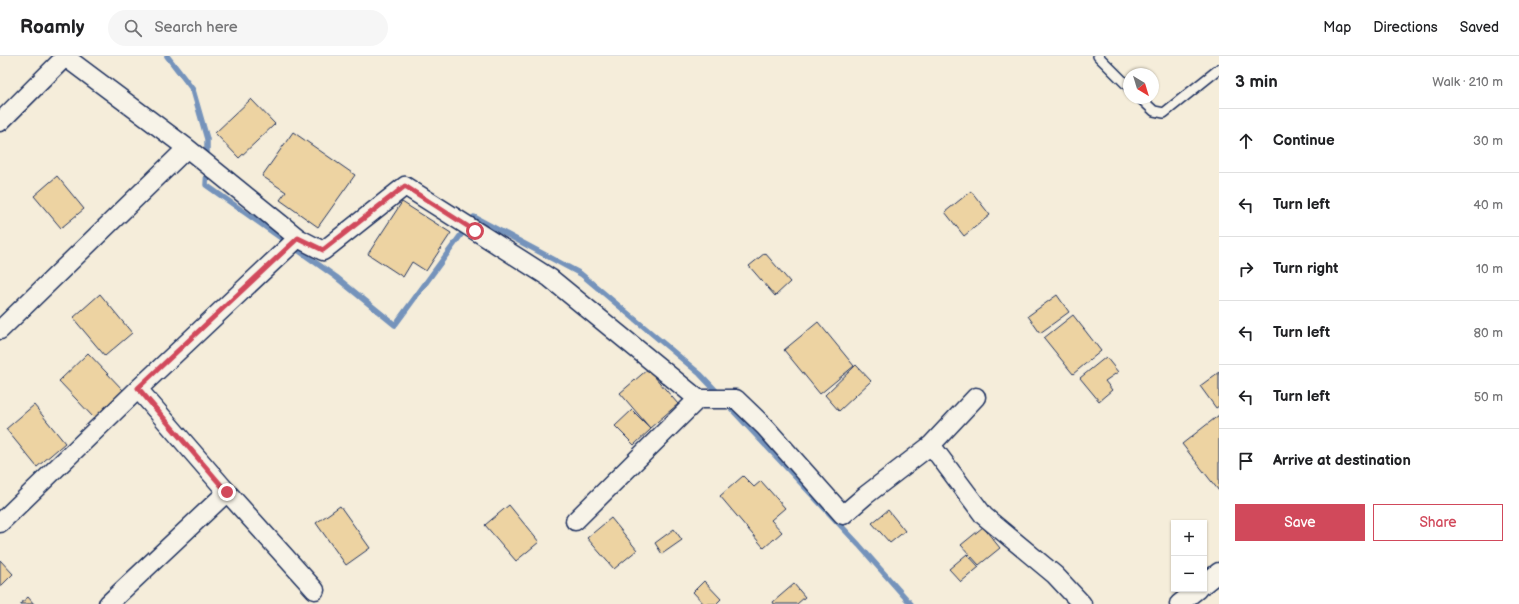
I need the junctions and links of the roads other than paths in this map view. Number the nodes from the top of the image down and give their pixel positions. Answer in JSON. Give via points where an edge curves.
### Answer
{"nodes":[{"id":1,"x":1098,"y":56,"type":"edge"},
{"id":2,"x":65,"y":57,"type":"edge"},
{"id":3,"x":1219,"y":69,"type":"edge"},
{"id":4,"x":1123,"y":81,"type":"edge"},
{"id":5,"x":1146,"y":104,"type":"edge"},
{"id":6,"x":0,"y":122,"type":"edge"},
{"id":7,"x":193,"y":153,"type":"junction"},
{"id":8,"x":297,"y":238,"type":"junction"},
{"id":9,"x":0,"y":330,"type":"edge"},
{"id":10,"x":138,"y":388,"type":"junction"},
{"id":11,"x":976,"y":397,"type":"dead end"},
{"id":12,"x":705,"y":399,"type":"junction"},
{"id":13,"x":931,"y":445,"type":"junction"},
{"id":14,"x":227,"y":492,"type":"junction"},
{"id":15,"x":575,"y":521,"type":"dead end"},
{"id":16,"x":0,"y":523,"type":"edge"},
{"id":17,"x":1219,"y":572,"type":"edge"},
{"id":18,"x":1207,"y":582,"type":"edge"},
{"id":19,"x":315,"y":590,"type":"dead end"},
{"id":20,"x":1194,"y":592,"type":"edge"},
{"id":21,"x":108,"y":604,"type":"edge"},
{"id":22,"x":1082,"y":604,"type":"edge"},
{"id":23,"x":1179,"y":604,"type":"edge"}],
"edges":[{"from":1,"to":4,"type":"lane"},
{"from":2,"to":6,"type":"street"},
{"from":2,"to":7,"type":"street"},
{"from":3,"to":5,"type":"lane","via":[[1164,113],[1154,111]]},
{"from":7,"to":8,"type":"street"},
{"from":7,"to":9,"type":"street"},
{"from":8,"to":10,"type":"street"},
{"from":8,"to":12,"type":"street","via":[[323,250],[405,186],[550,278]]},
{"from":10,"to":14,"type":"street"},
{"from":10,"to":16,"type":"street"},
{"from":11,"to":13,"type":"street"},
{"from":12,"to":13,"type":"street","via":[[736,399],[765,427],[843,514]]},
{"from":12,"to":15,"type":"street"},
{"from":13,"to":22,"type":"street","via":[[984,516],[1056,575]]},
{"from":14,"to":19,"type":"street"},
{"from":14,"to":21,"type":"street"},
{"from":17,"to":18,"type":"street"},
{"from":20,"to":23,"type":"street"}]}
